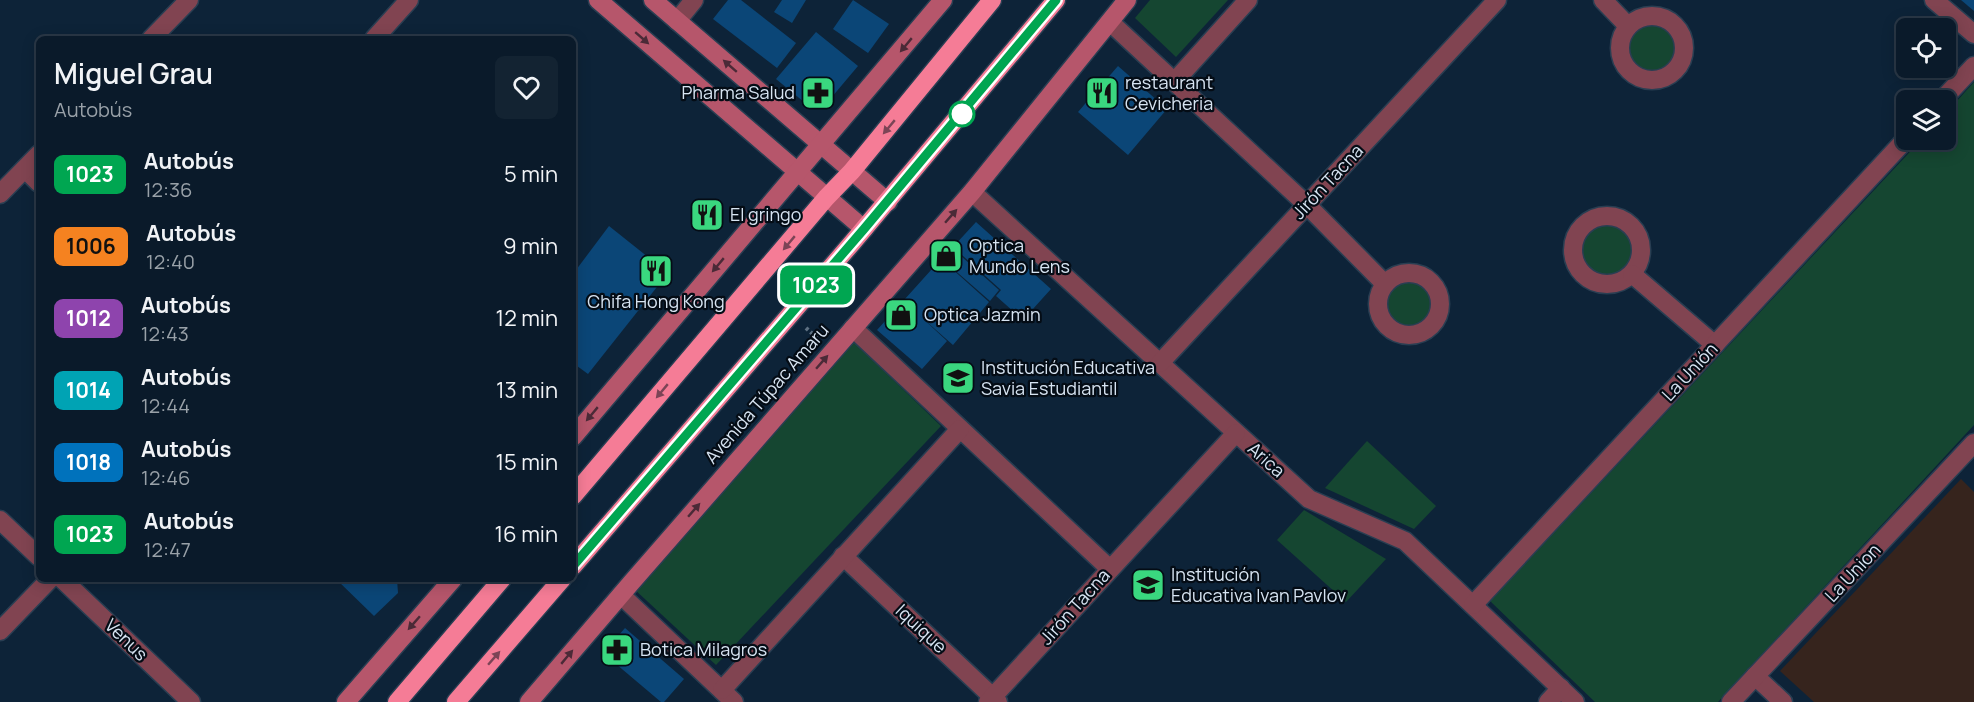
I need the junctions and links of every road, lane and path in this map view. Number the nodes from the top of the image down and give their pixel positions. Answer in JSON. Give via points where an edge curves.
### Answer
{"nodes":[{"id":1,"x":189,"y":0,"type":"edge"},
{"id":2,"x":409,"y":0,"type":"edge"},
{"id":3,"x":598,"y":0,"type":"edge"},
{"id":4,"x":653,"y":0,"type":"edge"},
{"id":5,"x":694,"y":0,"type":"edge"},
{"id":6,"x":943,"y":0,"type":"edge"},
{"id":7,"x":992,"y":0,"type":"edge"},
{"id":8,"x":1056,"y":0,"type":"edge"},
{"id":9,"x":1127,"y":0,"type":"edge"},
{"id":10,"x":1248,"y":0,"type":"edge"},
{"id":11,"x":1497,"y":0,"type":"edge"},
{"id":12,"x":1603,"y":0,"type":"edge"},
{"id":13,"x":1934,"y":0,"type":"edge"},
{"id":14,"x":677,"y":21,"type":"junction"},
{"id":15,"x":1110,"y":22,"type":"junction"},
{"id":16,"x":1628,"y":26,"type":"dead end"},
{"id":17,"x":1974,"y":34,"type":"edge"},
{"id":18,"x":154,"y":36,"type":"edge"},
{"id":19,"x":377,"y":36,"type":"edge"},
{"id":20,"x":1974,"y":66,"type":"edge"},
{"id":21,"x":1174,"y":81,"type":"junction"},
{"id":22,"x":1951,"y":90,"type":"edge"},
{"id":23,"x":822,"y":145,"type":"junction"},
{"id":24,"x":1896,"y":150,"type":"edge"},
{"id":25,"x":36,"y":157,"type":"edge"},
{"id":26,"x":25,"y":169,"type":"junction"},
{"id":27,"x":852,"y":171,"type":"junction"},
{"id":28,"x":797,"y":172,"type":"junction"},
{"id":29,"x":36,"y":180,"type":"edge"},
{"id":30,"x":972,"y":192,"type":"junction"},
{"id":31,"x":0,"y":194,"type":"edge"},
{"id":32,"x":826,"y":198,"type":"junction"},
{"id":33,"x":888,"y":202,"type":"junction"},
{"id":34,"x":1307,"y":205,"type":"junction"},
{"id":35,"x":864,"y":229,"type":"junction"},
{"id":36,"x":1632,"y":274,"type":"dead end"},
{"id":37,"x":1384,"y":283,"type":"dead end"},
{"id":38,"x":791,"y":315,"type":"junction"},
{"id":39,"x":853,"y":328,"type":"junction"},
{"id":40,"x":1714,"y":345,"type":"junction"},
{"id":41,"x":832,"y":351,"type":"junction"},
{"id":42,"x":1160,"y":363,"type":"junction"},
{"id":43,"x":960,"y":429,"type":"junction"},
{"id":44,"x":576,"y":433,"type":"edge"},
{"id":45,"x":1236,"y":433,"type":"junction"},
{"id":46,"x":1970,"y":455,"type":"edge"},
{"id":47,"x":576,"y":492,"type":"edge"},
{"id":48,"x":0,"y":519,"type":"edge"},
{"id":49,"x":36,"y":554,"type":"edge"},
{"id":50,"x":843,"y":556,"type":"junction"},
{"id":51,"x":576,"y":563,"type":"edge"},
{"id":52,"x":1110,"y":569,"type":"junction"},
{"id":53,"x":47,"y":582,"type":"edge"},
{"id":54,"x":65,"y":582,"type":"edge"},
{"id":55,"x":449,"y":582,"type":"edge"},
{"id":56,"x":499,"y":582,"type":"edge"},
{"id":57,"x":560,"y":582,"type":"edge"},
{"id":58,"x":621,"y":595,"type":"junction"},
{"id":59,"x":1473,"y":605,"type":"junction"},
{"id":60,"x":0,"y":631,"type":"edge"},
{"id":61,"x":1755,"y":676,"type":"junction"},
{"id":62,"x":1561,"y":688,"type":"junction"},
{"id":63,"x":728,"y":696,"type":"edge"},
{"id":64,"x":462,"y":700,"type":"edge"},
{"id":65,"x":993,"y":700,"type":"edge"},
{"id":66,"x":190,"y":702,"type":"edge"},
{"id":67,"x":346,"y":702,"type":"edge"},
{"id":68,"x":397,"y":702,"type":"edge"},
{"id":69,"x":529,"y":702,"type":"edge"},
{"id":70,"x":1548,"y":702,"type":"edge"},
{"id":71,"x":1575,"y":702,"type":"edge"},
{"id":72,"x":1731,"y":702,"type":"edge"},
{"id":73,"x":1783,"y":702,"type":"edge"}],
"edges":[{"from":1,"to":18,"type":"street"},
{"from":2,"to":19,"type":"street"},
{"from":3,"to":28,"type":"street","one_way":true},
{"from":4,"to":14,"type":"street"},
{"from":5,"to":14,"type":"street"},
{"from":6,"to":23,"type":"street","one_way":true},
{"from":7,"to":27,"type":"highway","one_way":true},
{"from":8,"to":33,"type":"highway","name":"Avenida Túpac Amaru"},
{"from":9,"to":15,"type":"street","name":"Avenida Túpac Amaru"},
{"from":10,"to":21,"type":"street"},
{"from":11,"to":34,"type":"street","name":"Jirón Tacna"},
{"from":12,"to":16,"type":"street"},
{"from":13,"to":17,"type":"street"},
{"from":23,"to":14,"type":"street","one_way":true},
{"from":15,"to":21,"type":"street"},
{"from":15,"to":30,"type":"street","name":"Avenida Túpac Amaru"},
{"from":20,"to":22,"type":"street"},
{"from":21,"to":34,"type":"street"},
{"from":23,"to":27,"type":"street"},
{"from":23,"to":28,"type":"street"},
{"from":24,"to":40,"type":"street","name":"La Unión"},
{"from":25,"to":26,"type":"street"},
{"from":26,"to":29,"type":"street"},
{"from":26,"to":31,"type":"street"},
{"from":27,"to":32,"type":"highway"},
{"from":27,"to":33,"type":"street"},
{"from":28,"to":32,"type":"street"},
{"from":28,"to":44,"type":"street","one_way":true},
{"from":39,"to":30,"type":"street","name":"Avenida Túpac Amaru","one_way":true},
{"from":30,"to":42,"type":"street","name":"Arica"},
{"from":32,"to":35,"type":"street"},
{"from":32,"to":47,"type":"highway","one_way":true},
{"from":33,"to":35,"type":"highway","name":"Avenida Túpac Amaru"},
{"from":34,"to":37,"type":"street"},
{"from":34,"to":42,"type":"street","name":"Jirón Tacna"},
{"from":35,"to":38,"type":"highway","name":"Avenida Túpac Amaru"},
{"from":36,"to":40,"type":"street"},
{"from":38,"to":41,"type":"path"},
{"from":38,"to":51,"type":"highway","name":"Avenida Túpac Amaru"},
{"from":39,"to":41,"type":"street","name":"Avenida Túpac Amaru"},
{"from":39,"to":43,"type":"street"},
{"from":40,"to":59,"type":"street","name":"La Unión"},
{"from":58,"to":41,"type":"street","name":"Avenida Túpac Amaru","one_way":true},
{"from":42,"to":45,"type":"street","name":"Arica"},
{"from":43,"to":50,"type":"street"},
{"from":43,"to":52,"type":"street"},
{"from":45,"to":52,"type":"street","name":"Jirón Tacna"},
{"from":45,"to":59,"type":"street","name":"Arica","via":[[1309,499],[1405,541]]},
{"from":46,"to":61,"type":"street","name":"La Union"},
{"from":48,"to":49,"type":"street"},
{"from":50,"to":63,"type":"street"},
{"from":50,"to":65,"type":"street","name":"Iquique"},
{"from":52,"to":65,"type":"street","name":"Jirón Tacna"},
{"from":53,"to":60,"type":"street"},
{"from":54,"to":66,"type":"street","name":"Venus"},
{"from":55,"to":67,"type":"street","one_way":true},
{"from":56,"to":68,"type":"highway"},
{"from":64,"to":57,"type":"highway","one_way":true},
{"from":58,"to":63,"type":"street"},
{"from":69,"to":58,"type":"street","name":"Avenida Túpac Amaru","one_way":true},
{"from":59,"to":62,"type":"street","name":"Arica"},
{"from":61,"to":72,"type":"street","name":"La Union"},
{"from":61,"to":73,"type":"street"},
{"from":62,"to":70,"type":"street"},
{"from":62,"to":71,"type":"street","name":"Arica"}]}
